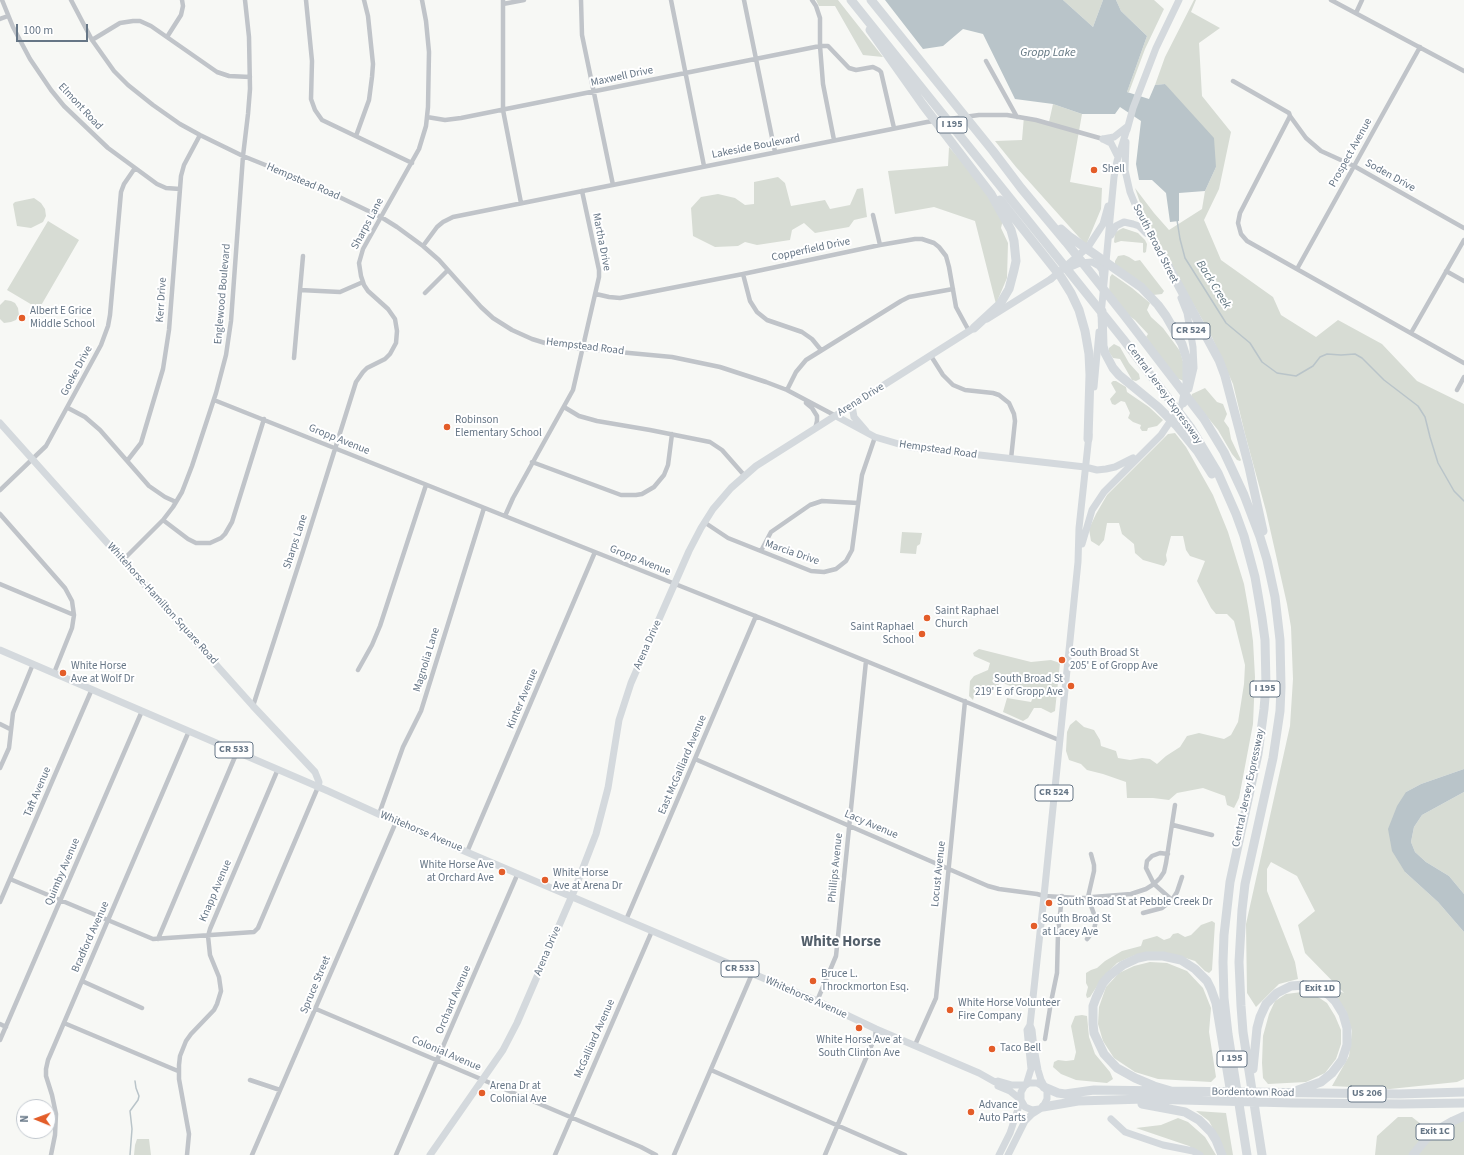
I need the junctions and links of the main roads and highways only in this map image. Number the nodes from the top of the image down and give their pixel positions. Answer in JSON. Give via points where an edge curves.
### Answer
{"nodes":[{"id":1,"x":871,"y":0,"type":"edge"},
{"id":2,"x":1179,"y":0,"type":"edge"},
{"id":3,"x":852,"y":1,"type":"edge"},
{"id":4,"x":1128,"y":124,"type":"junction"},
{"id":5,"x":1118,"y":156,"type":"junction"},
{"id":6,"x":967,"y":161,"type":"junction"},
{"id":7,"x":1114,"y":177,"type":"junction"},
{"id":8,"x":1068,"y":240,"type":"junction"},
{"id":9,"x":1108,"y":244,"type":"junction"},
{"id":10,"x":1157,"y":246,"type":"junction"},
{"id":11,"x":1166,"y":262,"type":"junction"},
{"id":12,"x":1051,"y":279,"type":"junction"},
{"id":13,"x":1104,"y":286,"type":"junction"},
{"id":14,"x":1102,"y":303,"type":"junction"},
{"id":15,"x":972,"y":330,"type":"junction"},
{"id":16,"x":1183,"y":403,"type":"junction"},
{"id":17,"x":852,"y":406,"type":"junction"},
{"id":18,"x":836,"y":416,"type":"junction"},
{"id":19,"x":0,"y":423,"type":"edge"},
{"id":20,"x":867,"y":433,"type":"junction"},
{"id":21,"x":1088,"y":439,"type":"junction"},
{"id":22,"x":1144,"y":452,"type":"junction"},
{"id":23,"x":1085,"y":467,"type":"junction"},
{"id":24,"x":1267,"y":560,"type":"junction"},
{"id":25,"x":1078,"y":562,"type":"junction"},
{"id":26,"x":1255,"y":577,"type":"junction"},
{"id":27,"x":0,"y":650,"type":"edge"},
{"id":28,"x":318,"y":787,"type":"junction"},
{"id":29,"x":572,"y":896,"type":"junction"},
{"id":30,"x":1030,"y":1025,"type":"junction"},
{"id":31,"x":995,"y":1082,"type":"junction"},
{"id":32,"x":1026,"y":1085,"type":"junction"},
{"id":33,"x":1251,"y":1086,"type":"junction"},
{"id":34,"x":1044,"y":1087,"type":"junction"},
{"id":35,"x":1171,"y":1091,"type":"junction"},
{"id":36,"x":1464,"y":1092,"type":"edge"},
{"id":37,"x":1290,"y":1093,"type":"junction"},
{"id":38,"x":1220,"y":1097,"type":"junction"},
{"id":39,"x":1020,"y":1100,"type":"junction"},
{"id":40,"x":1119,"y":1101,"type":"junction"},
{"id":41,"x":1464,"y":1103,"type":"edge"},
{"id":42,"x":1041,"y":1108,"type":"junction"},
{"id":43,"x":1464,"y":1116,"type":"edge"},
{"id":44,"x":1111,"y":1119,"type":"dead end"},
{"id":45,"x":430,"y":1155,"type":"edge"},
{"id":46,"x":999,"y":1155,"type":"edge"},
{"id":47,"x":1008,"y":1155,"type":"edge"},
{"id":48,"x":1200,"y":1155,"type":"edge"},
{"id":49,"x":1222,"y":1155,"type":"edge"},
{"id":50,"x":1243,"y":1155,"type":"edge"},
{"id":51,"x":1247,"y":1155,"type":"edge"},
{"id":52,"x":1262,"y":1155,"type":"edge"},
{"id":53,"x":1413,"y":1155,"type":"edge"}],
"edges":[{"from":1,"to":8,"type":"highway","number":"I 195","via":[[1020,188]]},
{"from":2,"to":4,"type":"main road","name":"South Broad Street","number":"CR 524","via":[[1156,48]]},
{"from":3,"to":6,"type":"highway","via":[[894,66]]},
{"from":3,"to":26,"type":"highway","name":"Central Jersey Expressway","number":"I 195","via":[[1051,248],[1191,428],[1228,493],[1244,536]]},
{"from":4,"to":5,"type":"main road","name":"South Broad Street","number":"CR 524"},
{"from":4,"to":5,"type":"main road","via":[[1114,137],[1103,139],[1111,143]]},
{"from":4,"to":10,"type":"main road","name":"South Broad Street","number":"CR 524","via":[[1125,157],[1127,181],[1134,204]]},
{"from":5,"to":7,"type":"main road","name":"South Broad Street","number":"CR 524"},
{"from":6,"to":15,"type":"highway","via":[[1008,223],[1015,251],[1012,280],[1005,297]]},
{"from":6,"to":21,"type":"highway","via":[[1045,256],[1069,289],[1081,316],[1090,364]]},
{"from":7,"to":9,"type":"main road","name":"South Broad Street","number":"CR 524"},
{"from":7,"to":12,"type":"main road","via":[[1106,213],[1098,233],[1083,252]]},
{"from":8,"to":16,"type":"highway","via":[[1141,287],[1158,305],[1174,328],[1187,360],[1187,384]]},
{"from":8,"to":24,"type":"highway","name":"Central Jersey Expressway","number":"I 195","via":[[1204,419],[1224,452],[1244,495]]},
{"from":9,"to":10,"type":"main road","via":[[1116,226],[1128,222],[1144,230]]},
{"from":9,"to":13,"type":"main road","name":"South Broad Street","number":"CR 524"},
{"from":10,"to":11,"type":"main road","name":"South Broad Street","number":"CR 524"},
{"from":11,"to":16,"type":"main road","name":"South Broad Street","number":"CR 524","via":[[1185,306],[1194,347],[1192,378]]},
{"from":11,"to":24,"type":"highway","via":[[1214,348],[1225,376],[1250,467]]},
{"from":12,"to":13,"type":"main road","via":[[1070,267],[1092,262],[1102,270]]},
{"from":12,"to":15,"type":"main road","name":"Arena Drive"},
{"from":13,"to":14,"type":"main road","name":"South Broad Street","number":"CR 524"},
{"from":14,"to":21,"type":"main road","name":"South Broad Street","number":"CR 524"},
{"from":14,"to":26,"type":"highway","via":[[1103,341],[1109,361],[1119,374],[1158,407],[1186,436],[1209,469],[1239,532]]},
{"from":15,"to":17,"type":"main road","name":"Arena Drive"},
{"from":16,"to":22,"type":"main road","name":"South Broad Street","number":"CR 524"},
{"from":17,"to":18,"type":"main road","name":"Arena Drive"},
{"from":17,"to":20,"type":"main road","via":[[854,417]]},
{"from":18,"to":20,"type":"main road","name":"Hempstead Road"},
{"from":18,"to":29,"type":"main road","name":"Arena Drive","via":[[744,475],[723,496],[704,522],[689,551],[625,701],[616,734],[602,812]]},
{"from":19,"to":28,"type":"main road","name":"Whitehorse-Hamilton Square Road","via":[[252,706],[315,772]]},
{"from":20,"to":23,"type":"main road","name":"Hempstead Road","via":[[924,450]]},
{"from":21,"to":23,"type":"main road","name":"South Broad Street","number":"CR 524"},
{"from":22,"to":23,"type":"main road","name":"Hempstead Road","via":[[1115,467],[1097,470]]},
{"from":22,"to":25,"type":"main road","name":"South Broad Street","number":"CR 524","via":[[1110,484],[1098,500],[1088,520]]},
{"from":23,"to":25,"type":"main road","name":"South Broad Street","number":"CR 524"},
{"from":24,"to":33,"type":"highway","name":"Central Jersey Expressway","number":"I 195","via":[[1280,640],[1281,687],[1277,734],[1245,884],[1240,936],[1240,1006]]},
{"from":25,"to":30,"type":"main road","name":"South Broad Street","number":"CR 524"},
{"from":26,"to":51,"type":"highway","name":"Central Jersey Expressway","number":"I 195","via":[[1265,640],[1264,709],[1258,754],[1230,882],[1223,962],[1227,1022]]},
{"from":27,"to":28,"type":"main road","name":"Whitehorse Avenue","number":"CR 533"},
{"from":28,"to":29,"type":"main road","name":"Whitehorse Avenue","number":"CR 533"},
{"from":29,"to":31,"type":"main road","name":"Whitehorse Avenue","number":"CR 533","via":[[817,1001]]},
{"from":29,"to":45,"type":"main road","name":"Arena Drive","via":[[511,1036]]},
{"from":30,"to":32,"type":"main road","name":"South Broad Street","number":"CR 524","via":[[1027,1030],[1031,1068]]},
{"from":30,"to":34,"type":"main road","name":"South Broad Street","number":"CR 524"},
{"from":31,"to":32,"type":"main road","name":"Whitehorse Avenue"},
{"from":31,"to":39,"type":"main road","name":"Whitehorse Avenue"},
{"from":32,"to":34,"type":"main road","via":[[1037,1083]]},
{"from":32,"to":39,"type":"main road","via":[[1021,1092]]},
{"from":33,"to":37,"type":"highway","number":"Exit 1D","via":[[1257,1028],[1266,1004],[1284,989],[1298,985],[1311,986],[1329,995],[1339,1007],[1346,1021],[1347,1045],[1338,1067],[1327,1078]]},
{"from":33,"to":52,"type":"highway","name":"Central Jersey Expressway","number":"I 195"},
{"from":34,"to":35,"type":"highway","name":"Bordentown Road","via":[[1065,1094],[1094,1090]]},
{"from":34,"to":42,"type":"main road","via":[[1048,1095]]},
{"from":35,"to":38,"type":"highway","name":"Bordentown Road"},
{"from":35,"to":50,"type":"highway","via":[[1135,1078],[1117,1068],[1104,1054],[1094,1034],[1093,1006],[1103,983],[1115,970],[1138,958],[1159,956],[1181,960],[1201,974],[1211,989],[1216,1003]]},
{"from":36,"to":37,"type":"highway","name":"Bordentown Road","number":"US 206"},
{"from":37,"to":38,"type":"highway","name":"Bordentown Road","number":"US 206"},
{"from":38,"to":40,"type":"highway","name":"Bordentown Road","number":"US 206"},
{"from":38,"to":41,"type":"highway","name":"Bordentown Road","number":"US 206","via":[[1272,1102]]},
{"from":39,"to":42,"type":"main road","via":[[1028,1109]]},
{"from":39,"to":46,"type":"main road","via":[[1010,1133]]},
{"from":40,"to":42,"type":"highway","name":"Bordentown Road","number":"US 206","via":[[1078,1101]]},
{"from":40,"to":49,"type":"highway","via":[[1185,1112],[1211,1132]]},
{"from":42,"to":47,"type":"main road","via":[[1025,1121]]},
{"from":43,"to":53,"type":"highway","number":"Exit 1C","via":[[1434,1132]]},
{"from":44,"to":48,"type":"main road","via":[[1125,1132]]}]}
